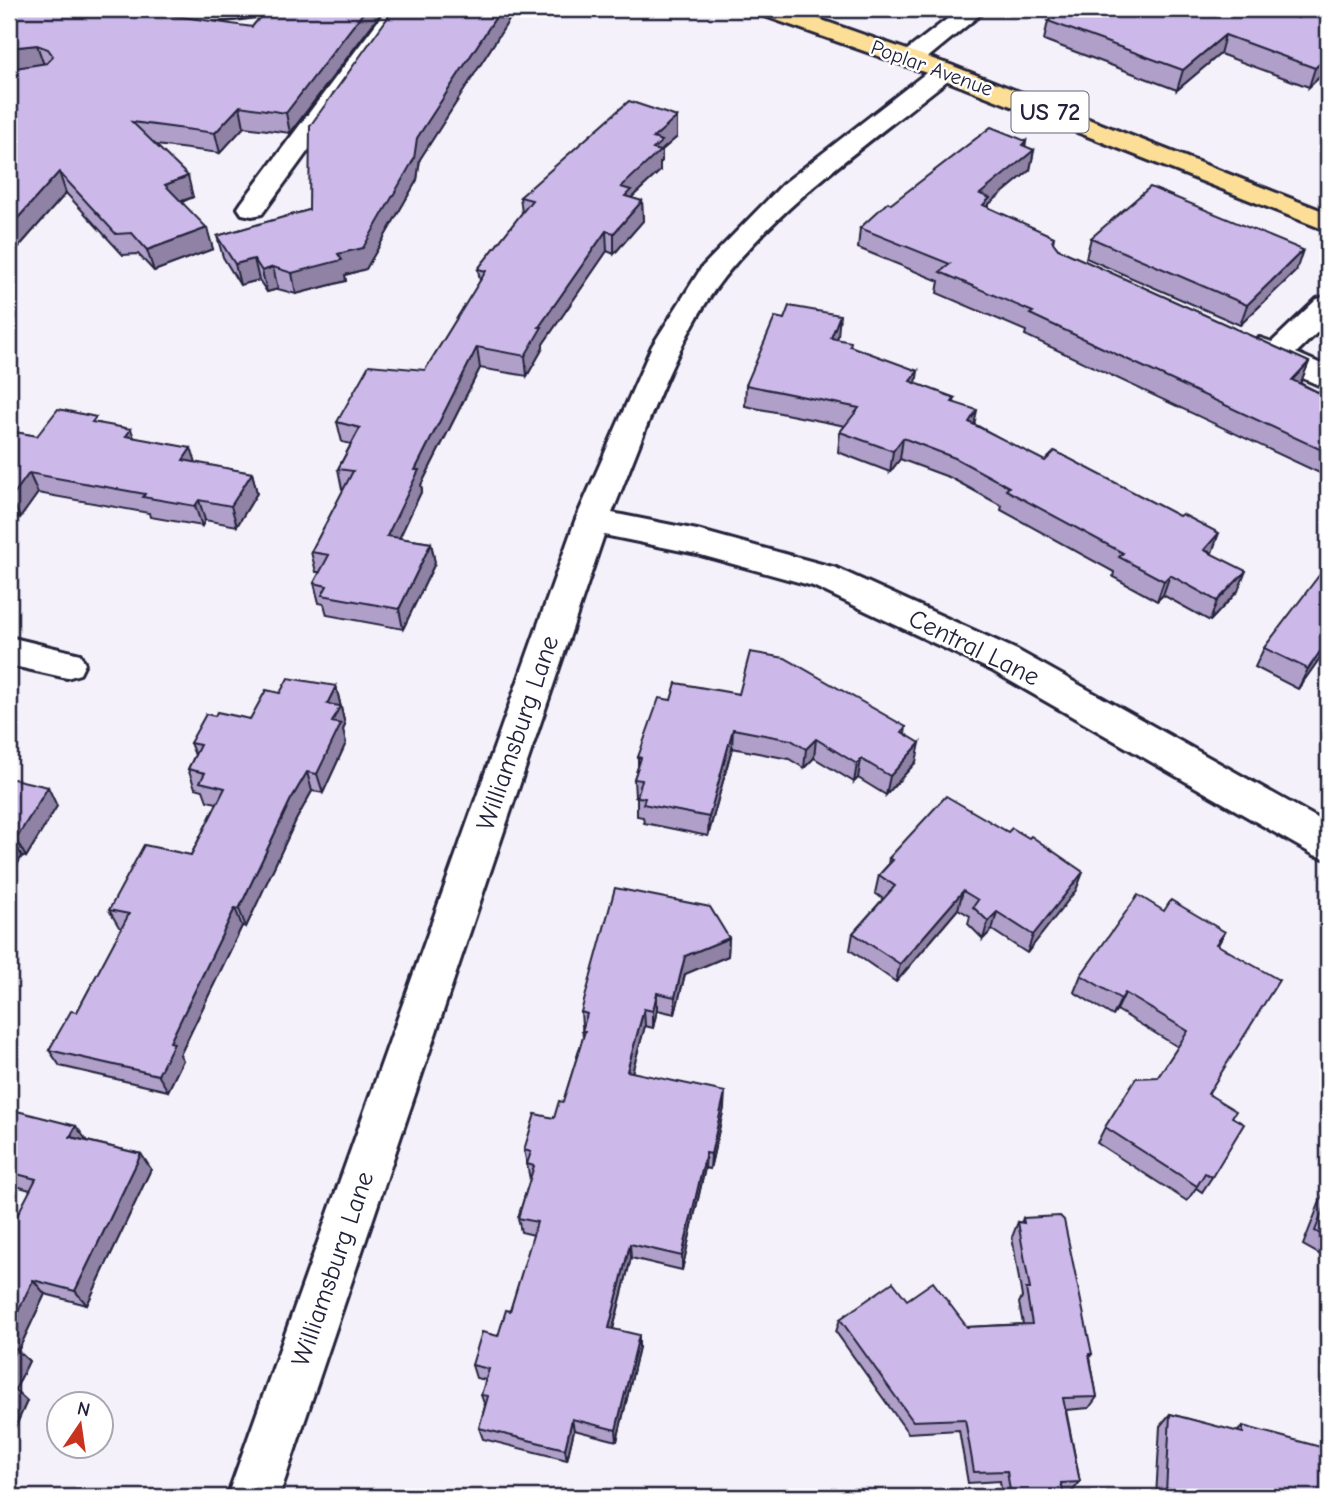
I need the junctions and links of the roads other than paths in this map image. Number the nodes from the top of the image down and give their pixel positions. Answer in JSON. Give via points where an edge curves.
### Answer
{"nodes":[{"id":1,"x":174,"y":9,"type":"edge"},
{"id":2,"x":254,"y":9,"type":"edge"},
{"id":3,"x":398,"y":9,"type":"edge"},
{"id":4,"x":768,"y":9,"type":"edge"},
{"id":5,"x":975,"y":9,"type":"edge"},
{"id":6,"x":927,"y":65,"type":"junction"},
{"id":7,"x":252,"y":208,"type":"dead end"},
{"id":8,"x":1328,"y":223,"type":"edge"},
{"id":9,"x":1328,"y":305,"type":"edge"},
{"id":10,"x":1238,"y":339,"type":"edge"},
{"id":11,"x":1276,"y":355,"type":"junction"},
{"id":12,"x":1328,"y":379,"type":"edge"},
{"id":13,"x":592,"y":521,"type":"junction"},
{"id":14,"x":9,"y":651,"type":"edge"},
{"id":15,"x":67,"y":664,"type":"dead end"},
{"id":16,"x":1328,"y":843,"type":"edge"},
{"id":17,"x":253,"y":1497,"type":"edge"}],
"edges":[{"from":1,"to":2,"type":"street","via":[[218,14]]},
{"from":3,"to":7,"type":"street"},
{"from":4,"to":6,"type":"main road","name":"Poplar Avenue","number":"US 72"},
{"from":5,"to":6,"type":"street","name":"Williamsburg Lane"},
{"from":6,"to":8,"type":"main road","name":"Poplar Avenue","number":"US 72"},
{"from":6,"to":13,"type":"street","name":"Williamsburg Lane","via":[[712,273],[667,346]]},
{"from":9,"to":11,"type":"street"},
{"from":10,"to":11,"type":"street"},
{"from":11,"to":12,"type":"street"},
{"from":13,"to":16,"type":"street","name":"Central Lane","via":[[697,542],[824,577],[1004,660]]},
{"from":13,"to":17,"type":"street","name":"Williamsburg Lane"},
{"from":14,"to":15,"type":"street"}]}
